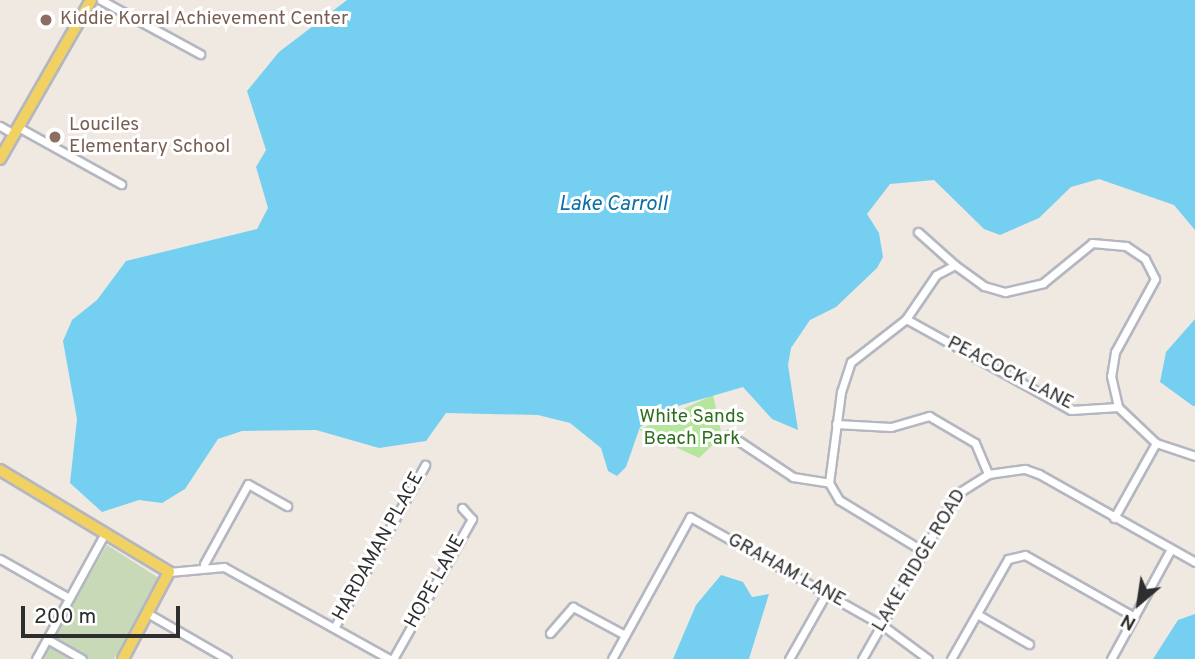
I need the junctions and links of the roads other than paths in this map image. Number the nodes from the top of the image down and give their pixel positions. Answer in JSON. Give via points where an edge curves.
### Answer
{"nodes":[{"id":1,"x":91,"y":0,"type":"edge"},
{"id":2,"x":102,"y":0,"type":"edge"},
{"id":3,"x":200,"y":54,"type":"dead end"},
{"id":4,"x":0,"y":126,"type":"edge"},
{"id":5,"x":16,"y":130,"type":"junction"},
{"id":6,"x":0,"y":159,"type":"edge"},
{"id":7,"x":121,"y":184,"type":"dead end"},
{"id":8,"x":918,"y":232,"type":"dead end"},
{"id":9,"x":955,"y":265,"type":"junction"},
{"id":10,"x":906,"y":319,"type":"junction"},
{"id":11,"x":1118,"y":407,"type":"junction"},
{"id":12,"x":836,"y":424,"type":"junction"},
{"id":13,"x":730,"y":435,"type":"dead end"},
{"id":14,"x":1156,"y":443,"type":"junction"},
{"id":15,"x":1195,"y":456,"type":"edge"},
{"id":16,"x":425,"y":465,"type":"dead end"},
{"id":17,"x":0,"y":470,"type":"edge"},
{"id":18,"x":988,"y":474,"type":"junction"},
{"id":19,"x":829,"y":483,"type":"junction"},
{"id":20,"x":287,"y":506,"type":"dead end"},
{"id":21,"x":462,"y":508,"type":"dead end"},
{"id":22,"x":1114,"y":518,"type":"junction"},
{"id":23,"x":104,"y":535,"type":"junction"},
{"id":24,"x":1171,"y":549,"type":"junction"},
{"id":25,"x":923,"y":551,"type":"junction"},
{"id":26,"x":0,"y":560,"type":"edge"},
{"id":27,"x":1195,"y":562,"type":"edge"},
{"id":28,"x":204,"y":564,"type":"junction"},
{"id":29,"x":169,"y":572,"type":"junction"},
{"id":30,"x":826,"y":594,"type":"junction"},
{"id":31,"x":69,"y":598,"type":"junction"},
{"id":32,"x":149,"y":614,"type":"junction"},
{"id":33,"x":976,"y":614,"type":"junction"},
{"id":34,"x":1133,"y":616,"type":"junction"},
{"id":35,"x":882,"y":625,"type":"junction"},
{"id":36,"x":334,"y":628,"type":"junction"},
{"id":37,"x":550,"y":633,"type":"dead end"},
{"id":38,"x":625,"y":635,"type":"junction"},
{"id":39,"x":47,"y":639,"type":"junction"},
{"id":40,"x":1029,"y":644,"type":"dead end"},
{"id":41,"x":36,"y":659,"type":"edge"},
{"id":42,"x":82,"y":659,"type":"edge"},
{"id":43,"x":123,"y":659,"type":"edge"},
{"id":44,"x":227,"y":659,"type":"edge"},
{"id":45,"x":391,"y":659,"type":"edge"},
{"id":46,"x":612,"y":659,"type":"edge"},
{"id":47,"x":789,"y":659,"type":"edge"},
{"id":48,"x":862,"y":659,"type":"edge"},
{"id":49,"x":928,"y":659,"type":"edge"},
{"id":50,"x":951,"y":659,"type":"edge"},
{"id":51,"x":1111,"y":659,"type":"edge"}],
"edges":[{"from":1,"to":5,"type":"main road"},
{"from":2,"to":3,"type":"street"},
{"from":4,"to":5,"type":"street"},
{"from":5,"to":6,"type":"main road"},
{"from":5,"to":7,"type":"street"},
{"from":8,"to":9,"type":"street"},
{"from":9,"to":10,"type":"street","via":[[936,275]]},
{"from":9,"to":11,"type":"street","via":[[984,286],[1005,292],[1043,283],[1092,243],[1126,246],[1145,259],[1155,279],[1115,352],[1111,376]]},
{"from":10,"to":11,"type":"street","name":"PEACOCK LANE","via":[[1071,410]]},
{"from":10,"to":12,"type":"street","via":[[851,362]]},
{"from":11,"to":14,"type":"street"},
{"from":12,"to":18,"type":"street","via":[[891,427],[929,416],[975,443]]},
{"from":12,"to":19,"type":"street"},
{"from":13,"to":19,"type":"street","via":[[793,477]]},
{"from":14,"to":15,"type":"street"},
{"from":14,"to":22,"type":"street"},
{"from":16,"to":36,"type":"street","name":"HARDAMAN PLACE"},
{"from":17,"to":23,"type":"main road"},
{"from":18,"to":22,"type":"street","via":[[1026,469]]},
{"from":18,"to":25,"type":"street","name":"LAKE RIDGE ROAD","via":[[955,495]]},
{"from":19,"to":25,"type":"street","via":[[839,500]]},
{"from":20,"to":28,"type":"street","via":[[248,484]]},
{"from":21,"to":45,"type":"street","name":"HOPE LANE","via":[[472,519]]},
{"from":22,"to":24,"type":"street"},
{"from":23,"to":29,"type":"main road"},
{"from":23,"to":31,"type":"street"},
{"from":24,"to":27,"type":"street"},
{"from":24,"to":34,"type":"street"},
{"from":25,"to":35,"type":"street","name":"LAKE RIDGE ROAD"},
{"from":26,"to":31,"type":"street"},
{"from":28,"to":29,"type":"street"},
{"from":28,"to":36,"type":"street","via":[[224,566]]},
{"from":29,"to":32,"type":"main road"},
{"from":30,"to":35,"type":"street","name":"GRAHAM LANE"},
{"from":30,"to":38,"type":"street","name":"GRAHAM LANE","via":[[690,517]]},
{"from":30,"to":47,"type":"street"},
{"from":31,"to":39,"type":"street"},
{"from":32,"to":43,"type":"main road"},
{"from":32,"to":44,"type":"street"},
{"from":33,"to":34,"type":"street","via":[[1008,559],[1025,555]]},
{"from":33,"to":40,"type":"street"},
{"from":33,"to":50,"type":"street"},
{"from":34,"to":51,"type":"street"},
{"from":35,"to":48,"type":"street","name":"LAKE RIDGE ROAD"},
{"from":35,"to":49,"type":"street","name":"GRAHAM LANE"},
{"from":36,"to":45,"type":"street"},
{"from":37,"to":38,"type":"street","via":[[573,607]]},
{"from":38,"to":46,"type":"street"},
{"from":39,"to":41,"type":"street"},
{"from":39,"to":42,"type":"street"}]}
